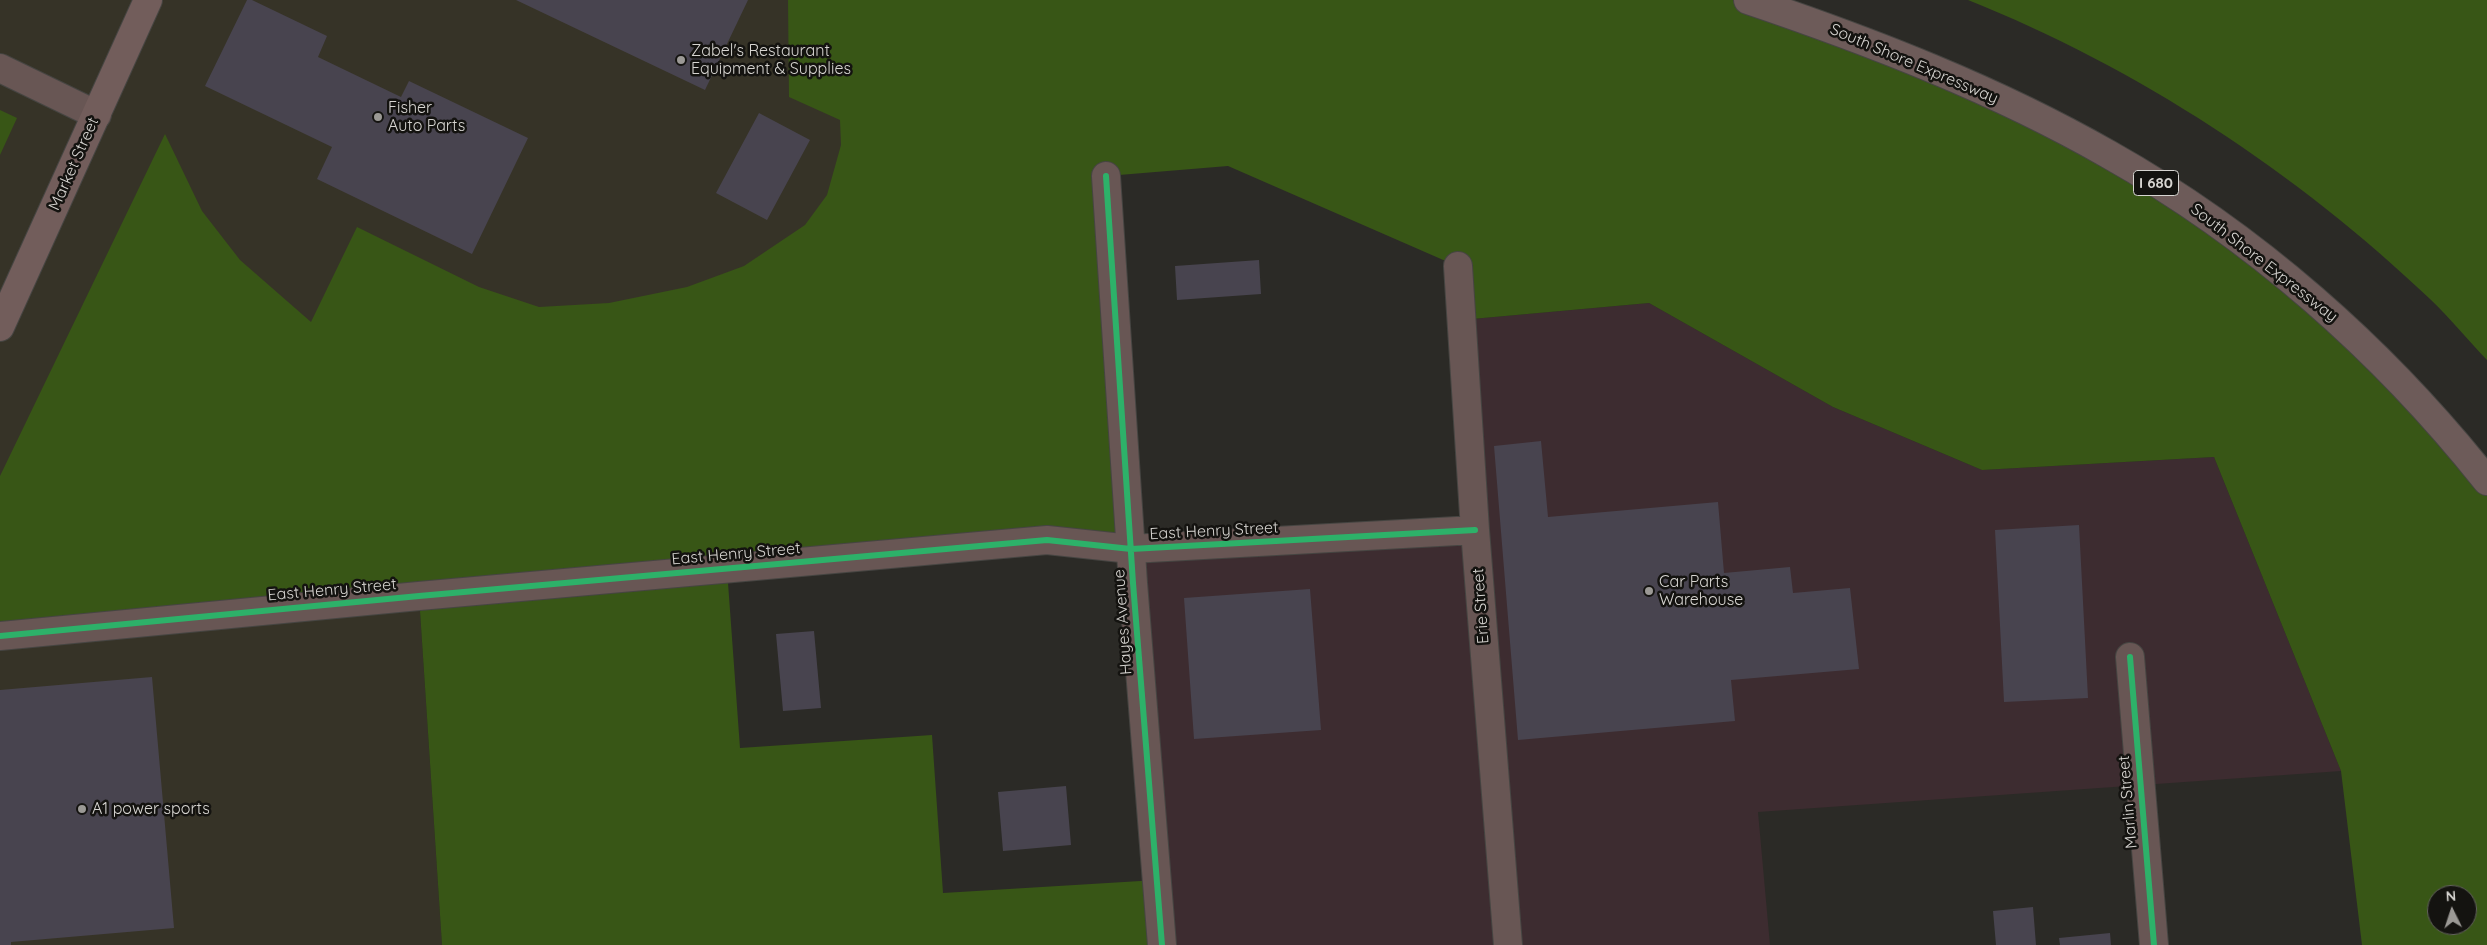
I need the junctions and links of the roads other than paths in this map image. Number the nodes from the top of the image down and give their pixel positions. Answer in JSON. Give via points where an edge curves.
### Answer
{"nodes":[{"id":1,"x":148,"y":0,"type":"edge"},
{"id":2,"x":1748,"y":0,"type":"edge"},
{"id":3,"x":0,"y":68,"type":"edge"},
{"id":4,"x":97,"y":115,"type":"junction"},
{"id":5,"x":1106,"y":176,"type":"dead end"},
{"id":6,"x":1458,"y":266,"type":"dead end"},
{"id":7,"x":0,"y":328,"type":"edge"},
{"id":8,"x":2487,"y":481,"type":"edge"},
{"id":9,"x":1475,"y":530,"type":"junction"},
{"id":10,"x":1131,"y":549,"type":"junction"},
{"id":11,"x":0,"y":636,"type":"edge"},
{"id":12,"x":2130,"y":657,"type":"dead end"},
{"id":13,"x":1162,"y":945,"type":"edge"},
{"id":14,"x":1508,"y":945,"type":"edge"},
{"id":15,"x":2154,"y":945,"type":"edge"}],
"edges":[{"from":1,"to":4,"type":"main road","name":"Market Street"},
{"from":2,"to":8,"type":"highway","name":"South Shore Expressway","number":"I 680","via":[[1820,24],[1948,75],[2108,154],[2180,198],[2232,234],[2343,324],[2452,437]]},
{"from":3,"to":4,"type":"street"},
{"from":4,"to":7,"type":"main road","name":"Market Street"},
{"from":5,"to":10,"type":"street","name":"Hayes Avenue"},
{"from":6,"to":9,"type":"street","name":"Erie Street"},
{"from":9,"to":10,"type":"street","name":"East Henry Street"},
{"from":9,"to":14,"type":"street","name":"Erie Street"},
{"from":10,"to":11,"type":"street","name":"East Henry Street","via":[[1047,540]]},
{"from":10,"to":13,"type":"street","name":"Hayes Avenue"},
{"from":12,"to":15,"type":"street","name":"Marlin Street"}]}
